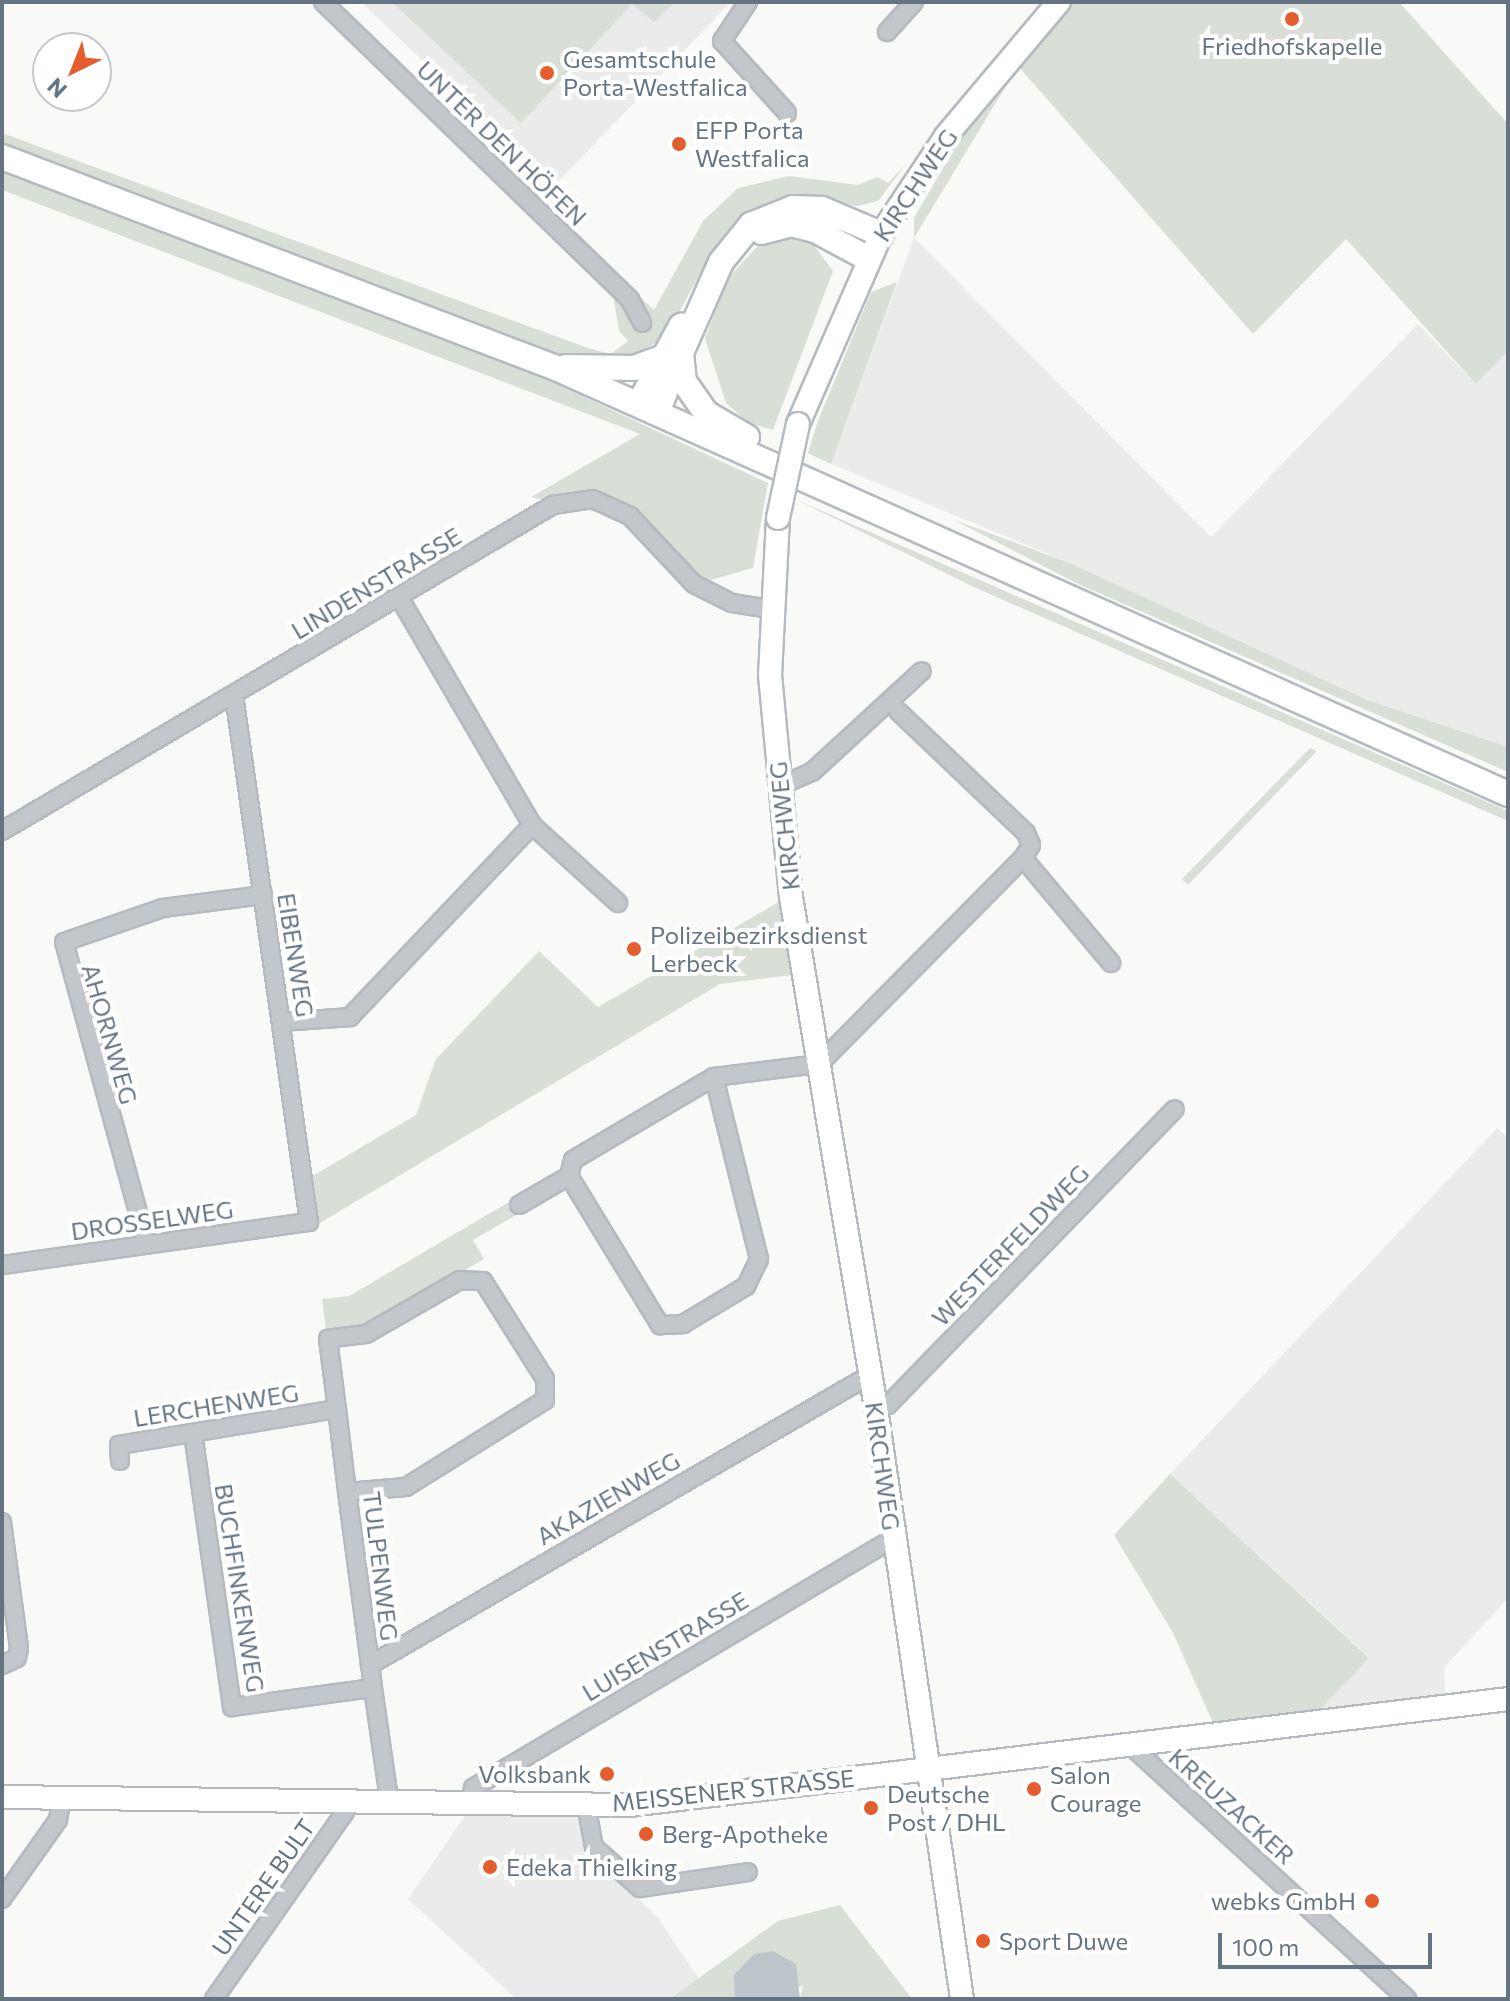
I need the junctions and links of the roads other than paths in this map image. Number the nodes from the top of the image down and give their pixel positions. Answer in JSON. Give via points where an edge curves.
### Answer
{"nodes":[{"id":1,"x":323,"y":2,"type":"edge"},
{"id":2,"x":748,"y":2,"type":"edge"},
{"id":3,"x":914,"y":2,"type":"edge"},
{"id":4,"x":1059,"y":2,"type":"edge"},
{"id":5,"x":887,"y":32,"type":"dead end"},
{"id":6,"x":787,"y":113,"type":"dead end"},
{"id":7,"x":2,"y":157,"type":"edge"},
{"id":8,"x":881,"y":234,"type":"junction"},
{"id":9,"x":737,"y":242,"type":"junction"},
{"id":10,"x":867,"y":258,"type":"junction"},
{"id":11,"x":642,"y":323,"type":"dead end"},
{"id":12,"x":671,"y":355,"type":"junction"},
{"id":13,"x":556,"y":368,"type":"junction"},
{"id":14,"x":648,"y":408,"type":"junction"},
{"id":15,"x":797,"y":474,"type":"junction"},
{"id":16,"x":399,"y":597,"type":"junction"},
{"id":17,"x":771,"y":609,"type":"junction"},
{"id":18,"x":922,"y":671,"type":"dead end"},
{"id":19,"x":234,"y":695,"type":"junction"},
{"id":20,"x":898,"y":711,"type":"dead end"},
{"id":21,"x":780,"y":786,"type":"junction"},
{"id":22,"x":1508,"y":794,"type":"edge"},
{"id":23,"x":532,"y":825,"type":"junction"},
{"id":24,"x":2,"y":831,"type":"edge"},
{"id":25,"x":1023,"y":858,"type":"junction"},
{"id":26,"x":263,"y":895,"type":"junction"},
{"id":27,"x":618,"y":903,"type":"dead end"},
{"id":28,"x":1111,"y":963,"type":"dead end"},
{"id":29,"x":282,"y":1022,"type":"junction"},
{"id":30,"x":819,"y":1064,"type":"junction"},
{"id":31,"x":714,"y":1077,"type":"junction"},
{"id":32,"x":1175,"y":1109,"type":"dead end"},
{"id":33,"x":569,"y":1176,"type":"junction"},
{"id":34,"x":519,"y":1205,"type":"dead end"},
{"id":35,"x":309,"y":1222,"type":"joint"},
{"id":36,"x":147,"y":1245,"type":"junction"},
{"id":37,"x":2,"y":1265,"type":"edge"},
{"id":38,"x":870,"y":1375,"type":"junction"},
{"id":39,"x":876,"y":1408,"type":"junction"},
{"id":40,"x":337,"y":1409,"type":"junction"},
{"id":41,"x":193,"y":1433,"type":"junction"},
{"id":42,"x":120,"y":1461,"type":"dead end"},
{"id":43,"x":347,"y":1492,"type":"junction"},
{"id":44,"x":2,"y":1522,"type":"edge"},
{"id":45,"x":893,"y":1539,"type":"junction"},
{"id":46,"x":2,"y":1665,"type":"edge"},
{"id":47,"x":370,"y":1665,"type":"junction"},
{"id":48,"x":373,"y":1688,"type":"junction"},
{"id":49,"x":1508,"y":1699,"type":"edge"},
{"id":50,"x":1130,"y":1745,"type":"junction"},
{"id":51,"x":929,"y":1768,"type":"junction"},
{"id":52,"x":2,"y":1797,"type":"edge"},
{"id":53,"x":62,"y":1798,"type":"junction"},
{"id":54,"x":389,"y":1799,"type":"junction"},
{"id":55,"x":344,"y":1800,"type":"junction"},
{"id":56,"x":471,"y":1800,"type":"junction"},
{"id":57,"x":586,"y":1804,"type":"junction"},
{"id":58,"x":748,"y":1872,"type":"dead end"},
{"id":59,"x":2,"y":1899,"type":"edge"},
{"id":60,"x":214,"y":1999,"type":"edge"},
{"id":61,"x":962,"y":1999,"type":"edge"},
{"id":62,"x":1407,"y":1999,"type":"edge"}],
"edges":[{"from":1,"to":11,"type":"street","name":"UNTER DEN HÖFEN","via":[[630,300]]},
{"from":2,"to":6,"type":"street","via":[[722,41]]},
{"from":3,"to":5,"type":"street"},
{"from":4,"to":8,"type":"street","name":"KIRCHWEG","via":[[946,136]]},
{"from":7,"to":13,"type":"main road"},
{"from":8,"to":9,"type":"main road","via":[[822,209],[793,208],[767,214]]},
{"from":8,"to":10,"type":"street","name":"KIRCHWEG"},
{"from":9,"to":10,"type":"main road","via":[[791,224]]},
{"from":9,"to":12,"type":"main road"},
{"from":10,"to":17,"type":"street","name":"KIRCHWEG","bridge":true,"via":[[798,424],[778,518]]},
{"from":12,"to":13,"type":"main road","via":[[634,368]]},
{"from":12,"to":14,"type":"main road"},
{"from":12,"to":15,"type":"main road","via":[[693,400]]},
{"from":13,"to":14,"type":"main road"},
{"from":14,"to":15,"type":"main road"},
{"from":15,"to":22,"type":"main road"},
{"from":16,"to":17,"type":"street","name":"LINDENSTRASSE","via":[[553,505],[593,499],[630,516],[694,584],[732,603]]},
{"from":16,"to":19,"type":"street","name":"LINDENSTRASSE"},
{"from":16,"to":23,"type":"street"},
{"from":17,"to":21,"type":"street","name":"KIRCHWEG"},
{"from":18,"to":21,"type":"street","via":[[823,764]]},
{"from":19,"to":24,"type":"street","name":"LINDENSTRASSE"},
{"from":19,"to":26,"type":"street","name":"EIBENWEG"},
{"from":20,"to":25,"type":"street","via":[[1026,833],[1031,845]]},
{"from":21,"to":30,"type":"street","name":"KIRCHWEG"},
{"from":23,"to":27,"type":"street"},
{"from":23,"to":29,"type":"street","via":[[350,1017]]},
{"from":25,"to":28,"type":"street"},
{"from":25,"to":30,"type":"street"},
{"from":26,"to":29,"type":"street","name":"EIBENWEG"},
{"from":26,"to":36,"type":"street","name":"AHORNWEG","via":[[163,908],[64,942]]},
{"from":29,"to":35,"type":"street","name":"EIBENWEG"},
{"from":30,"to":31,"type":"street"},
{"from":30,"to":38,"type":"street","name":"KIRCHWEG"},
{"from":31,"to":33,"type":"street","via":[[573,1160]]},
{"from":31,"to":33,"type":"street","via":[[759,1259],[746,1286],[683,1324],[660,1325]]},
{"from":32,"to":39,"type":"street","name":"WESTERFELDWEG","via":[[888,1405]]},
{"from":33,"to":34,"type":"street"},
{"from":35,"to":36,"type":"street","name":"DROSSELWEG"},
{"from":36,"to":37,"type":"street","name":"DROSSELWEG"},
{"from":38,"to":39,"type":"street","name":"KIRCHWEG"},
{"from":38,"to":47,"type":"street","name":"AKAZIENWEG"},
{"from":39,"to":45,"type":"street","name":"KIRCHWEG"},
{"from":40,"to":41,"type":"street","name":"LERCHENWEG"},
{"from":40,"to":43,"type":"street","name":"TULPENWEG"},
{"from":40,"to":43,"type":"street","name":"TULPENWEG","via":[[328,1339],[366,1334],[472,1278],[492,1289],[549,1390],[536,1410],[406,1487]]},
{"from":41,"to":42,"type":"street","name":"LERCHENWEG","via":[[119,1445]]},
{"from":41,"to":48,"type":"street","name":"BUCHFINKENWEG","via":[[232,1707]]},
{"from":43,"to":47,"type":"street","name":"TULPENWEG"},
{"from":44,"to":46,"type":"street","via":[[19,1648]]},
{"from":45,"to":51,"type":"street","name":"KIRCHWEG"},
{"from":45,"to":56,"type":"street","name":"LUISENSTRASSE","via":[[473,1788]]},
{"from":47,"to":48,"type":"street","name":"TULPENWEG"},
{"from":48,"to":54,"type":"street","name":"TULPENWEG"},
{"from":49,"to":50,"type":"street","name":"MEISSENER STRASSE"},
{"from":50,"to":51,"type":"street","name":"MEISSENER STRASSE"},
{"from":50,"to":62,"type":"street","name":"KREUZACKER"},
{"from":51,"to":57,"type":"street","name":"MEISSENER STRASSE","via":[[680,1801]]},
{"from":51,"to":61,"type":"street","name":"KIRCHWEG"},
{"from":52,"to":53,"type":"street","name":"MEISSENER STRASSE"},
{"from":53,"to":55,"type":"street","name":"MEISSENER STRASSE"},
{"from":53,"to":59,"type":"street","via":[[58,1820]]},
{"from":54,"to":55,"type":"street","name":"MEISSENER STRASSE"},
{"from":54,"to":56,"type":"street","name":"MEISSENER STRASSE"},
{"from":55,"to":60,"type":"street","name":"UNTERE BULT","via":[[345,1812]]},
{"from":56,"to":57,"type":"street","name":"MEISSENER STRASSE"},
{"from":57,"to":58,"type":"street","via":[[594,1847],[640,1888]]}]}
